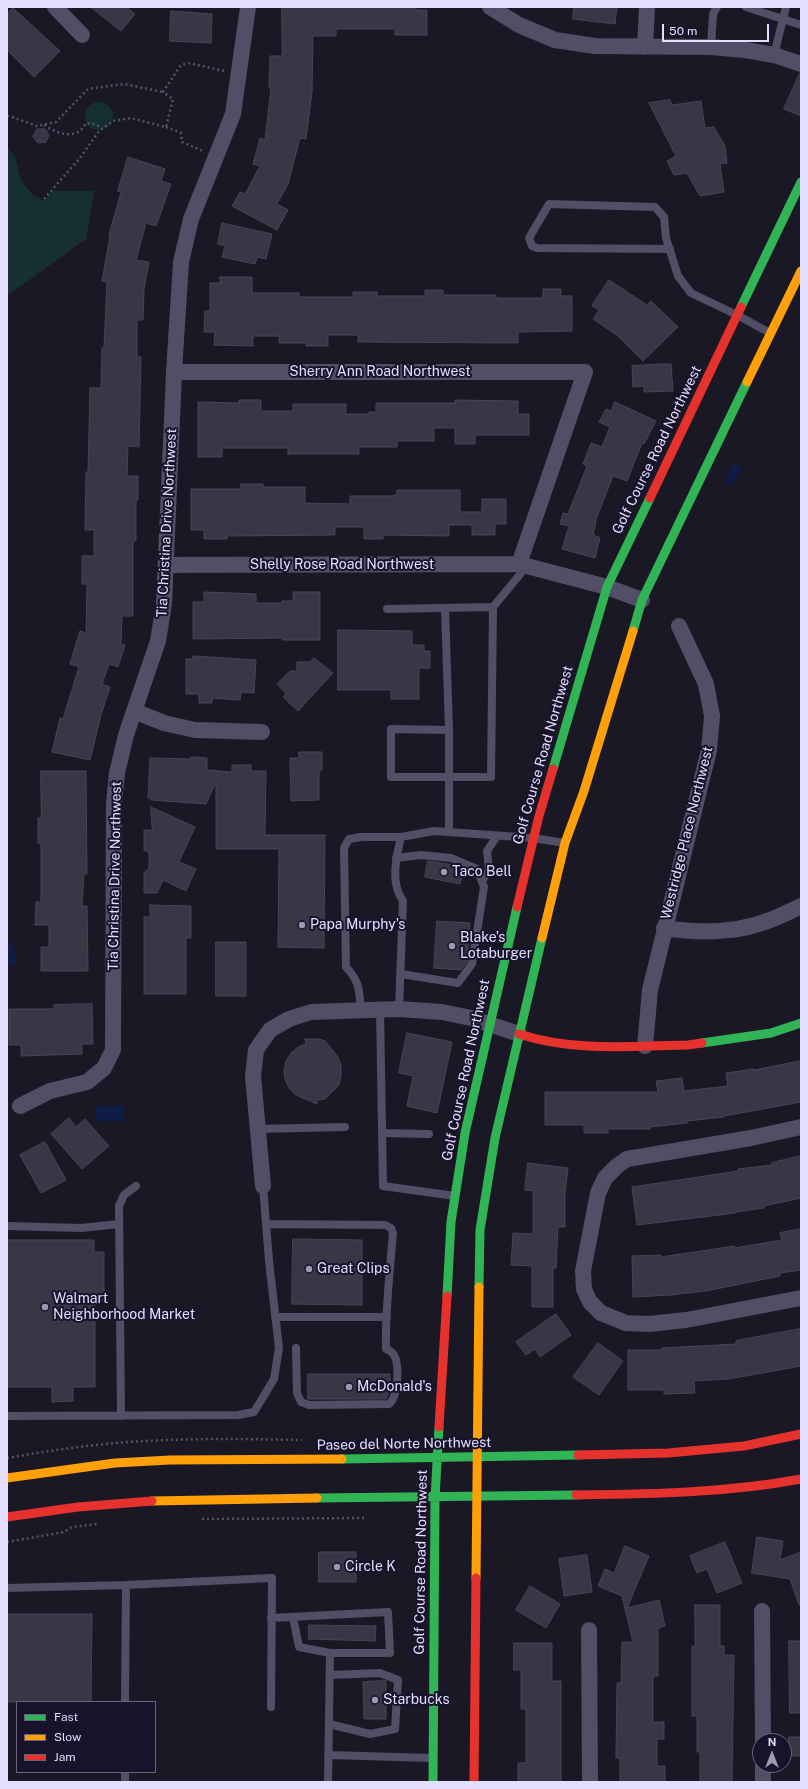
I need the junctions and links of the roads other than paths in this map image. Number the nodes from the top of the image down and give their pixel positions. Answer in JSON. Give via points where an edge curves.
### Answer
{"nodes":[{"id":1,"x":55,"y":7,"type":"edge"},
{"id":2,"x":248,"y":7,"type":"edge"},
{"id":3,"x":490,"y":7,"type":"edge"},
{"id":4,"x":647,"y":7,"type":"edge"},
{"id":5,"x":717,"y":7,"type":"edge"},
{"id":6,"x":746,"y":7,"type":"edge"},
{"id":7,"x":786,"y":7,"type":"edge"},
{"id":8,"x":783,"y":20,"type":"junction"},
{"id":9,"x":801,"y":26,"type":"edge"},
{"id":10,"x":82,"y":35,"type":"dead end"},
{"id":11,"x":645,"y":47,"type":"junction"},
{"id":12,"x":711,"y":47,"type":"junction"},
{"id":13,"x":774,"y":54,"type":"junction"},
{"id":14,"x":801,"y":64,"type":"edge"},
{"id":15,"x":801,"y":182,"type":"edge"},
{"id":16,"x":670,"y":249,"type":"junction"},
{"id":17,"x":801,"y":271,"type":"edge"},
{"id":18,"x":737,"y":315,"type":"junction"},
{"id":19,"x":771,"y":334,"type":"junction"},
{"id":20,"x":174,"y":372,"type":"junction"},
{"id":21,"x":166,"y":565,"type":"junction"},
{"id":22,"x":523,"y":565,"type":"junction"},
{"id":23,"x":607,"y":587,"type":"junction"},
{"id":24,"x":642,"y":600,"type":"junction"},
{"id":25,"x":493,"y":607,"type":"junction"},
{"id":26,"x":445,"y":608,"type":"junction"},
{"id":27,"x":387,"y":609,"type":"dead end"},
{"id":28,"x":679,"y":626,"type":"dead end"},
{"id":29,"x":134,"y":711,"type":"junction"},
{"id":30,"x":449,"y":730,"type":"junction"},
{"id":31,"x":262,"y":732,"type":"dead end"},
{"id":32,"x":449,"y":777,"type":"junction"},
{"id":33,"x":449,"y":832,"type":"junction"},
{"id":34,"x":497,"y":836,"type":"junction"},
{"id":35,"x":401,"y":837,"type":"junction"},
{"id":36,"x":533,"y":838,"type":"junction"},
{"id":37,"x":565,"y":843,"type":"junction"},
{"id":38,"x":396,"y":858,"type":"junction"},
{"id":39,"x":482,"y":882,"type":"junction"},
{"id":40,"x":801,"y":906,"type":"edge"},
{"id":41,"x":664,"y":928,"type":"junction"},
{"id":42,"x":401,"y":974,"type":"junction"},
{"id":43,"x":380,"y":1009,"type":"junction"},
{"id":44,"x":400,"y":1009,"type":"junction"},
{"id":45,"x":361,"y":1010,"type":"junction"},
{"id":46,"x":801,"y":1023,"type":"edge"},
{"id":47,"x":489,"y":1024,"type":"junction"},
{"id":48,"x":519,"y":1034,"type":"junction"},
{"id":49,"x":645,"y":1046,"type":"junction"},
{"id":50,"x":20,"y":1106,"type":"dead end"},
{"id":51,"x":345,"y":1126,"type":"dead end"},
{"id":52,"x":801,"y":1127,"type":"edge"},
{"id":53,"x":257,"y":1129,"type":"junction"},
{"id":54,"x":382,"y":1133,"type":"junction"},
{"id":55,"x":429,"y":1134,"type":"dead end"},
{"id":56,"x":136,"y":1186,"type":"dead end"},
{"id":57,"x":263,"y":1186,"type":"joint"},
{"id":58,"x":455,"y":1196,"type":"junction"},
{"id":59,"x":119,"y":1224,"type":"junction"},
{"id":60,"x":266,"y":1224,"type":"junction"},
{"id":61,"x":7,"y":1226,"type":"edge"},
{"id":62,"x":801,"y":1298,"type":"edge"},
{"id":63,"x":275,"y":1317,"type":"junction"},
{"id":64,"x":387,"y":1317,"type":"junction"},
{"id":65,"x":296,"y":1348,"type":"dead end"},
{"id":66,"x":7,"y":1416,"type":"edge"},
{"id":67,"x":121,"y":1416,"type":"junction"},
{"id":68,"x":801,"y":1434,"type":"edge"},
{"id":69,"x":437,"y":1458,"type":"junction"},
{"id":70,"x":477,"y":1458,"type":"junction"},
{"id":71,"x":7,"y":1478,"type":"edge"},
{"id":72,"x":801,"y":1479,"type":"edge"},
{"id":73,"x":478,"y":1497,"type":"junction"},
{"id":74,"x":435,"y":1498,"type":"junction"},
{"id":75,"x":7,"y":1517,"type":"edge"},
{"id":76,"x":126,"y":1585,"type":"junction"},
{"id":77,"x":7,"y":1588,"type":"edge"},
{"id":78,"x":762,"y":1611,"type":"dead end"},
{"id":79,"x":293,"y":1617,"type":"junction"},
{"id":80,"x":271,"y":1618,"type":"junction"},
{"id":81,"x":589,"y":1630,"type":"dead end"},
{"id":82,"x":330,"y":1653,"type":"junction"},
{"id":83,"x":330,"y":1676,"type":"junction"},
{"id":84,"x":125,"y":1701,"type":"edge"},
{"id":85,"x":271,"y":1708,"type":"dead end"},
{"id":86,"x":329,"y":1724,"type":"junction"},
{"id":87,"x":763,"y":1733,"type":"edge"},
{"id":88,"x":328,"y":1755,"type":"junction"},
{"id":89,"x":433,"y":1758,"type":"junction"},
{"id":90,"x":328,"y":1782,"type":"edge"},
{"id":91,"x":433,"y":1782,"type":"edge"},
{"id":92,"x":474,"y":1782,"type":"edge"},
{"id":93,"x":590,"y":1782,"type":"edge"}],
"edges":[{"from":1,"to":10,"type":"street"},
{"from":2,"to":20,"type":"street","name":"Tia Christina Drive Northwest","via":[[233,114],[191,219],[181,262]]},
{"from":3,"to":11,"type":"street","via":[[518,25],[555,40],[595,46]]},
{"from":4,"to":11,"type":"street"},
{"from":5,"to":12,"type":"lane","via":[[713,14]]},
{"from":6,"to":8,"type":"lane"},
{"from":7,"to":8,"type":"lane"},
{"from":8,"to":9,"type":"lane"},
{"from":8,"to":13,"type":"lane"},
{"from":11,"to":12,"type":"street"},
{"from":12,"to":13,"type":"street"},
{"from":13,"to":14,"type":"street"},
{"from":15,"to":18,"type":"main road","name":"Golf Course Road Northwest"},
{"from":16,"to":16,"type":"lane","via":[[664,217],[655,207],[550,204],[529,238],[532,246],[537,248]]},
{"from":16,"to":18,"type":"lane","via":[[678,276],[691,293]]},
{"from":17,"to":19,"type":"main road"},
{"from":18,"to":19,"type":"lane"},
{"from":18,"to":23,"type":"main road","name":"Golf Course Road Northwest"},
{"from":19,"to":24,"type":"main road"},
{"from":20,"to":21,"type":"street","name":"Tia Christina Drive Northwest"},
{"from":20,"to":22,"type":"street","name":"Sherry Ann Road Northwest","via":[[585,372]]},
{"from":21,"to":22,"type":"street","name":"Shelly Rose Road Northwest"},
{"from":21,"to":29,"type":"street","name":"Tia Christina Drive Northwest","via":[[164,604],[158,641]]},
{"from":22,"to":23,"type":"street"},
{"from":22,"to":25,"type":"lane"},
{"from":23,"to":24,"type":"street"},
{"from":23,"to":36,"type":"main road","name":"Golf Course Road Northwest"},
{"from":24,"to":37,"type":"main road","via":[[586,784]]},
{"from":25,"to":26,"type":"lane"},
{"from":25,"to":32,"type":"lane","via":[[491,777]]},
{"from":26,"to":27,"type":"lane"},
{"from":26,"to":30,"type":"lane"},
{"from":28,"to":41,"type":"street","name":"Westridge Place Northwest","via":[[706,684],[712,716],[709,750]]},
{"from":29,"to":31,"type":"street","via":[[164,723],[195,730]]},
{"from":29,"to":50,"type":"street","name":"Tia Christina Drive Northwest","via":[[117,773],[114,803],[113,1050],[104,1068],[87,1082],[50,1091]]},
{"from":30,"to":32,"type":"lane"},
{"from":30,"to":32,"type":"lane","via":[[392,729],[391,777]]},
{"from":32,"to":33,"type":"lane"},
{"from":33,"to":34,"type":"lane"},
{"from":33,"to":35,"type":"lane"},
{"from":34,"to":36,"type":"lane"},
{"from":34,"to":39,"type":"lane","via":[[487,851],[489,870]]},
{"from":35,"to":38,"type":"lane"},
{"from":35,"to":45,"type":"lane","via":[[349,839],[344,848],[346,967],[356,977]]},
{"from":36,"to":37,"type":"lane"},
{"from":36,"to":47,"type":"main road","name":"Golf Course Road Northwest"},
{"from":37,"to":48,"type":"main road"},
{"from":38,"to":39,"type":"lane","via":[[421,855],[451,858],[478,869]]},
{"from":38,"to":42,"type":"lane","via":[[397,893],[403,901]]},
{"from":39,"to":42,"type":"lane","via":[[484,887],[472,964],[458,983]]},
{"from":40,"to":41,"type":"street","via":[[769,921],[739,928],[703,932]]},
{"from":41,"to":49,"type":"street","name":"Westridge Place Northwest","via":[[650,990]]},
{"from":42,"to":44,"type":"lane"},
{"from":43,"to":44,"type":"street"},
{"from":43,"to":45,"type":"street"},
{"from":43,"to":54,"type":"lane"},
{"from":44,"to":47,"type":"street","via":[[442,1012]]},
{"from":45,"to":53,"type":"street","via":[[311,1012],[288,1019],[270,1030],[256,1050],[252,1076]]},
{"from":46,"to":49,"type":"main road","via":[[763,1034],[688,1044]]},
{"from":47,"to":48,"type":"street"},
{"from":47,"to":58,"type":"main road","name":"Golf Course Road Northwest","via":[[465,1133]]},
{"from":48,"to":49,"type":"main road","via":[[540,1042],[594,1047]]},
{"from":48,"to":70,"type":"main road","via":[[495,1138],[480,1230]]},
{"from":51,"to":53,"type":"lane"},
{"from":52,"to":62,"type":"street","via":[[627,1159],[605,1178],[598,1193],[583,1271],[584,1289],[590,1302],[601,1313],[626,1323],[648,1324],[686,1320]]},
{"from":53,"to":57,"type":"street"},
{"from":54,"to":55,"type":"lane"},
{"from":54,"to":58,"type":"lane","via":[[384,1186]]},
{"from":56,"to":59,"type":"lane","via":[[124,1195],[119,1206]]},
{"from":57,"to":60,"type":"lane"},
{"from":58,"to":69,"type":"main road","name":"Golf Course Road Northwest","via":[[451,1222]]},
{"from":59,"to":61,"type":"lane","via":[[81,1228]]},
{"from":59,"to":67,"type":"lane"},
{"from":60,"to":63,"type":"lane"},
{"from":60,"to":64,"type":"lane","via":[[370,1224],[391,1228],[393,1233]]},
{"from":63,"to":64,"type":"lane"},
{"from":63,"to":67,"type":"lane","via":[[279,1348],[274,1379],[254,1412],[238,1416]]},
{"from":64,"to":65,"type":"lane","via":[[386,1349],[393,1354],[396,1361],[396,1392],[389,1404],[309,1405],[301,1402],[296,1393]]},
{"from":66,"to":67,"type":"lane"},
{"from":68,"to":70,"type":"main road","name":"Paseo del Norte Northwest","via":[[744,1446],[707,1450]]},
{"from":69,"to":70,"type":"main road","name":"Paseo del Norte Northwest"},
{"from":69,"to":71,"type":"main road","name":"Paseo del Norte Northwest","via":[[170,1460],[115,1463]]},
{"from":69,"to":74,"type":"main road","name":"Golf Course Road Northwest"},
{"from":70,"to":73,"type":"main road"},
{"from":72,"to":73,"type":"main road","via":[[696,1493]]},
{"from":73,"to":74,"type":"main road"},
{"from":73,"to":92,"type":"main road"},
{"from":74,"to":75,"type":"main road","via":[[178,1499],[116,1502]]},
{"from":74,"to":89,"type":"main road","name":"Golf Course Road Northwest"},
{"from":76,"to":77,"type":"lane"},
{"from":76,"to":80,"type":"lane","via":[[272,1578]]},
{"from":76,"to":84,"type":"lane"},
{"from":78,"to":87,"type":"street"},
{"from":79,"to":80,"type":"lane"},
{"from":79,"to":82,"type":"lane","via":[[299,1647]]},
{"from":79,"to":82,"type":"lane","via":[[388,1612],[390,1653]]},
{"from":80,"to":85,"type":"lane"},
{"from":81,"to":93,"type":"street"},
{"from":82,"to":83,"type":"lane"},
{"from":83,"to":86,"type":"lane"},
{"from":83,"to":86,"type":"lane","via":[[380,1673],[398,1680],[395,1729],[370,1734]]},
{"from":86,"to":88,"type":"lane"},
{"from":88,"to":89,"type":"lane"},
{"from":88,"to":90,"type":"lane"},
{"from":89,"to":91,"type":"main road","name":"Golf Course Road Northwest"}]}
